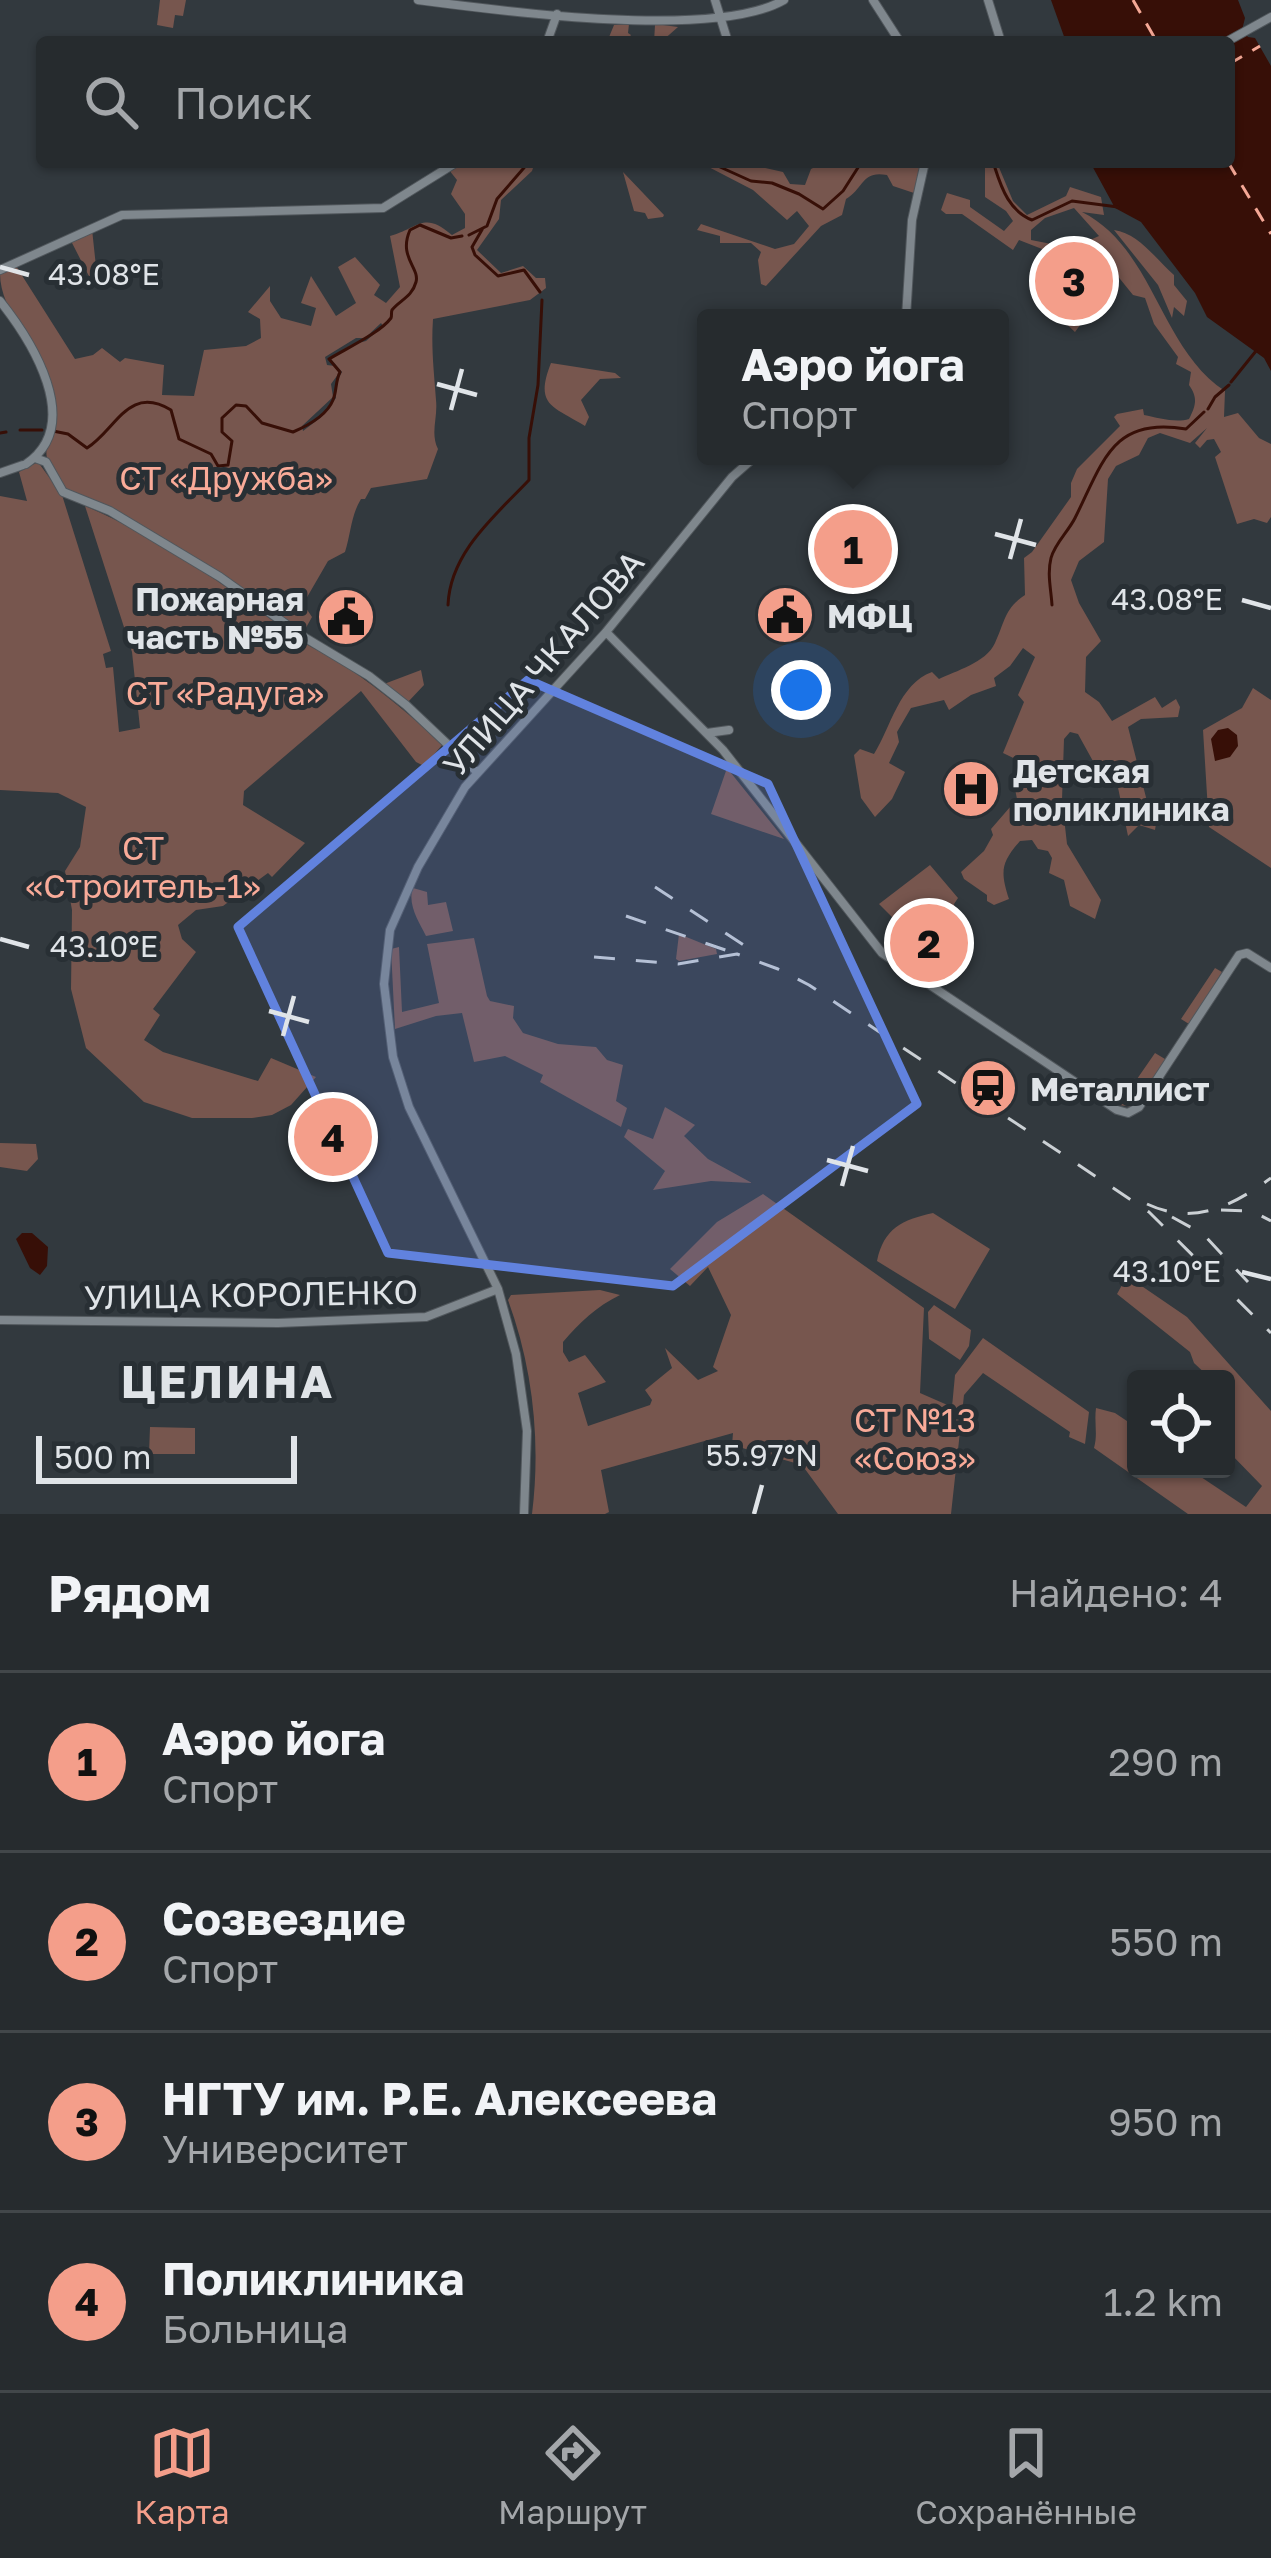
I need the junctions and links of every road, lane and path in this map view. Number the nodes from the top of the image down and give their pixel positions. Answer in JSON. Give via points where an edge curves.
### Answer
{"nodes":[{"id":1,"x":418,"y":0,"type":"edge"},
{"id":2,"x":716,"y":0,"type":"edge"},
{"id":3,"x":784,"y":0,"type":"edge"},
{"id":4,"x":873,"y":0,"type":"edge"},
{"id":5,"x":988,"y":0,"type":"edge"},
{"id":6,"x":557,"y":14,"type":"junction"},
{"id":7,"x":1271,"y":17,"type":"edge"},
{"id":8,"x":721,"y":18,"type":"junction"},
{"id":9,"x":549,"y":36,"type":"edge"},
{"id":10,"x":726,"y":36,"type":"edge"},
{"id":11,"x":897,"y":36,"type":"edge"},
{"id":12,"x":998,"y":36,"type":"edge"},
{"id":13,"x":1235,"y":37,"type":"edge"},
{"id":14,"x":448,"y":168,"type":"edge"},
{"id":15,"x":925,"y":168,"type":"edge"},
{"id":16,"x":0,"y":270,"type":"edge"},
{"id":17,"x":0,"y":301,"type":"edge"},
{"id":18,"x":907,"y":309,"type":"edge"},
{"id":19,"x":46,"y":437,"type":"junction"},
{"id":20,"x":28,"y":462,"type":"junction"},
{"id":21,"x":46,"y":462,"type":"junction"},
{"id":22,"x":745,"y":465,"type":"edge"},
{"id":23,"x":0,"y":473,"type":"edge"},
{"id":24,"x":606,"y":632,"type":"junction"},
{"id":25,"x":729,"y":730,"type":"dead end"},
{"id":26,"x":705,"y":733,"type":"junction"},
{"id":27,"x":477,"y":772,"type":"junction"},
{"id":28,"x":1271,"y":968,"type":"edge"},
{"id":29,"x":498,"y":1289,"type":"junction"},
{"id":30,"x":0,"y":1320,"type":"edge"},
{"id":31,"x":524,"y":1514,"type":"edge"}],
"edges":[{"from":1,"to":6,"type":"street"},
{"from":2,"to":8,"type":"street"},
{"from":3,"to":8,"type":"street"},
{"from":4,"to":11,"type":"street"},
{"from":5,"to":12,"type":"street"},
{"from":6,"to":8,"type":"street"},
{"from":6,"to":9,"type":"street"},
{"from":7,"to":13,"type":"street"},
{"from":8,"to":10,"type":"street"},
{"from":14,"to":16,"type":"street","via":[[378,209],[122,215]]},
{"from":15,"to":18,"type":"street"},
{"from":17,"to":19,"type":"street","via":[[46,380]]},
{"from":19,"to":20,"type":"street"},
{"from":19,"to":21,"type":"street"},
{"from":20,"to":21,"type":"street"},
{"from":20,"to":23,"type":"street"},
{"from":21,"to":27,"type":"street","via":[[63,492],[220,577],[369,676]]},
{"from":22,"to":24,"type":"street","name":"УЛИЦА ЧКАЛОВА"},
{"from":24,"to":26,"type":"street"},
{"from":24,"to":27,"type":"street","name":"УЛИЦА ЧКАЛОВА"},
{"from":25,"to":26,"type":"street"},
{"from":26,"to":28,"type":"street","via":[[882,953],[1120,1111],[1139,1107],[1234,962],[1246,952]]},
{"from":27,"to":29,"type":"street","name":"УЛИЦА ЧКАЛОВА","via":[[396,912],[385,957],[386,1010],[413,1116]]},
{"from":29,"to":30,"type":"street","name":"УЛИЦА КОРОЛЕНКО","via":[[426,1317]]},
{"from":29,"to":31,"type":"street","name":"УЛИЦА ЧКАЛОВА","via":[[525,1412]]}]}
